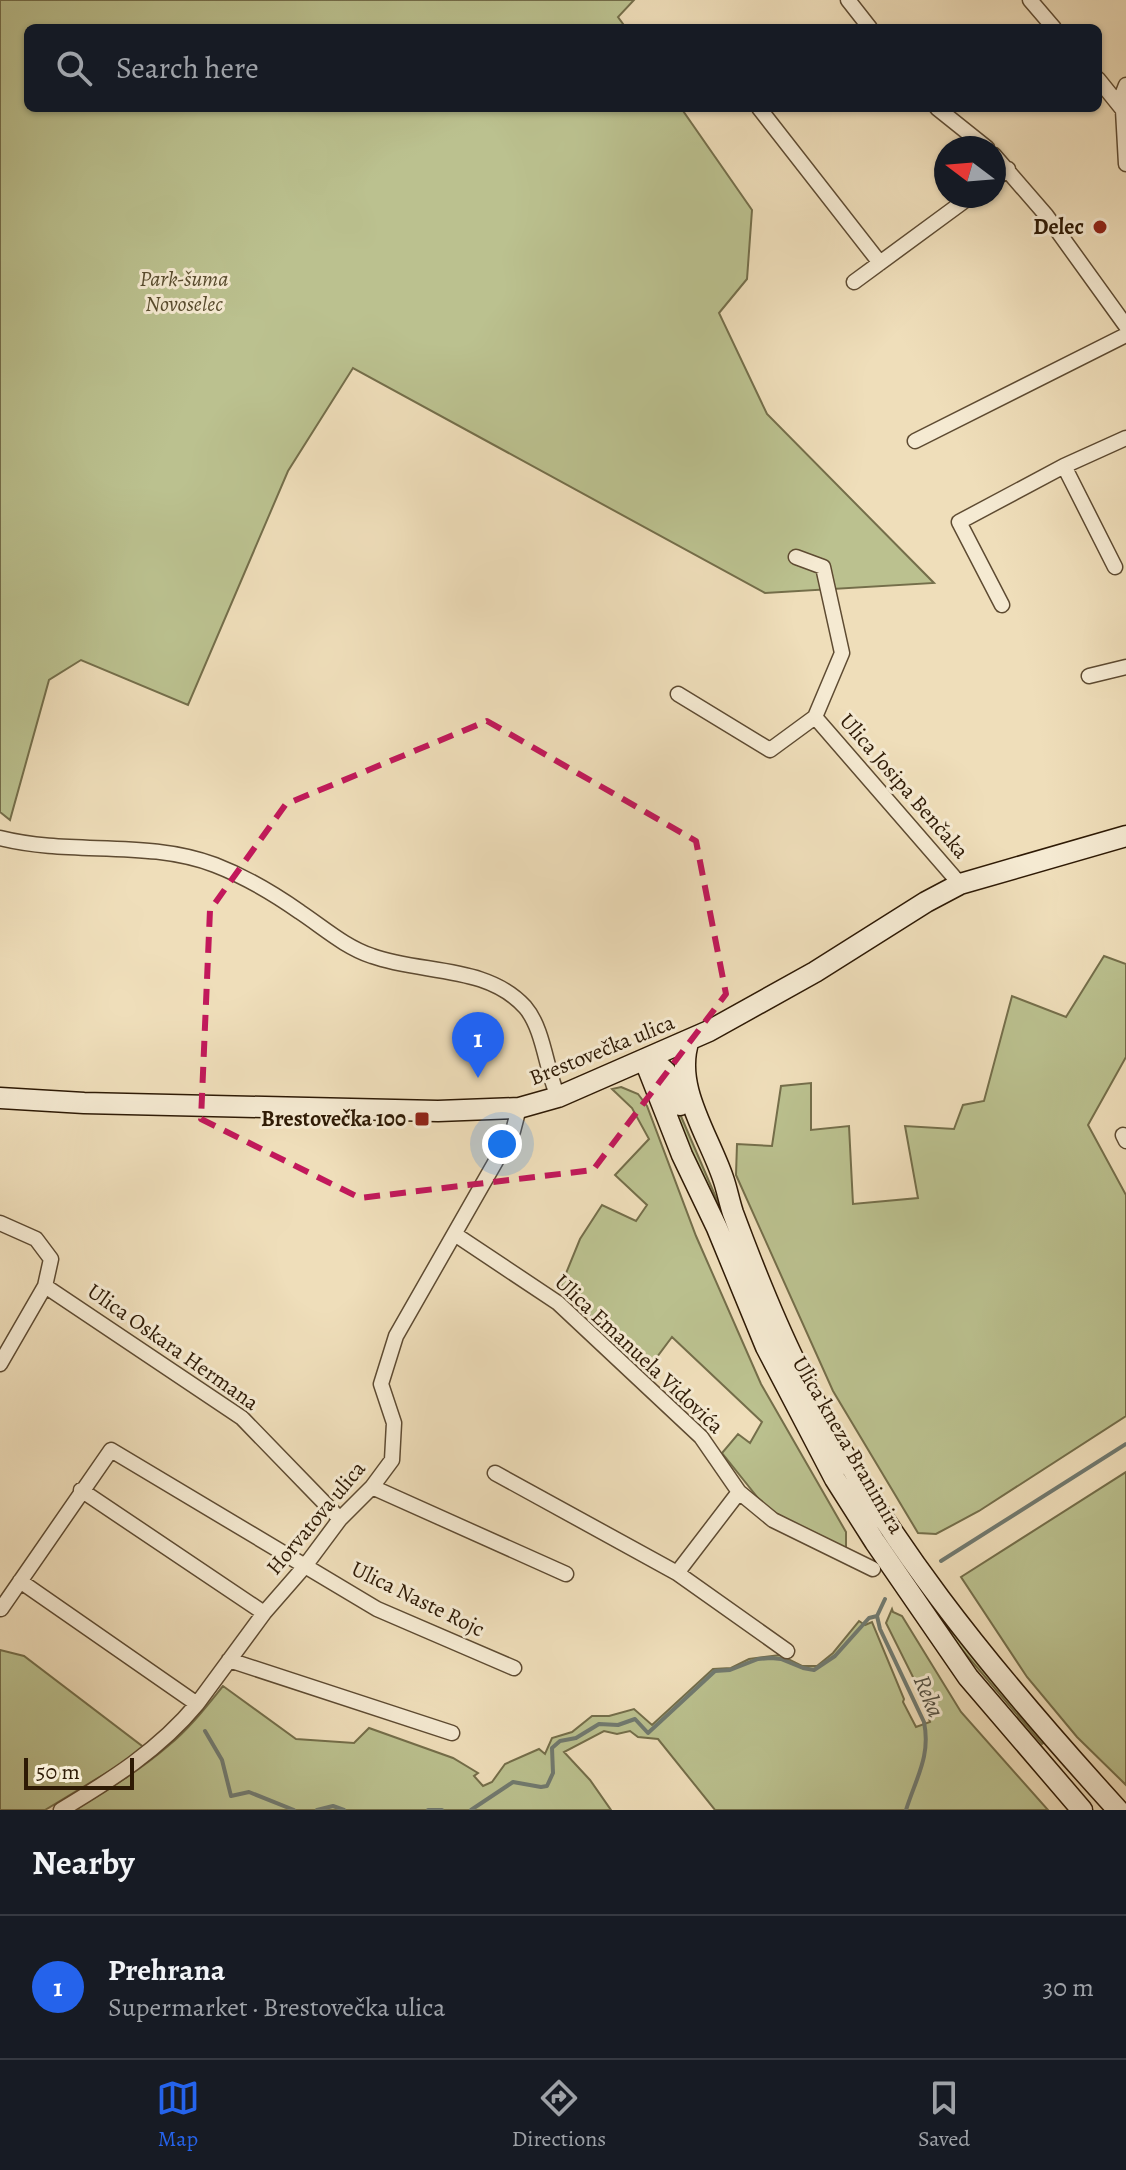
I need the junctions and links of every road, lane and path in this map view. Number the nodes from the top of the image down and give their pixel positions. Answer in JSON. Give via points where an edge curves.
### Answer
{"nodes":[{"id":1,"x":848,"y":0,"type":"edge"},
{"id":2,"x":1030,"y":0,"type":"edge"},
{"id":3,"x":867,"y":24,"type":"edge"},
{"id":4,"x":1051,"y":24,"type":"edge"},
{"id":5,"x":1102,"y":84,"type":"edge"},
{"id":6,"x":1126,"y":85,"type":"edge"},
{"id":7,"x":1123,"y":108,"type":"edge"},
{"id":8,"x":762,"y":112,"type":"edge"},
{"id":9,"x":942,"y":112,"type":"edge"},
{"id":10,"x":972,"y":136,"type":"edge"},
{"id":11,"x":1126,"y":164,"type":"edge"},
{"id":12,"x":1008,"y":169,"type":"edge"},
{"id":13,"x":955,"y":208,"type":"edge"},
{"id":14,"x":880,"y":263,"type":"junction"},
{"id":15,"x":854,"y":282,"type":"dead end"},
{"id":16,"x":1126,"y":326,"type":"edge"},
{"id":17,"x":1126,"y":335,"type":"edge"},
{"id":18,"x":1126,"y":438,"type":"edge"},
{"id":19,"x":915,"y":441,"type":"dead end"},
{"id":20,"x":1064,"y":466,"type":"junction"},
{"id":21,"x":796,"y":557,"type":"dead end"},
{"id":22,"x":1115,"y":567,"type":"dead end"},
{"id":23,"x":1002,"y":605,"type":"dead end"},
{"id":24,"x":1126,"y":667,"type":"edge"},
{"id":25,"x":1089,"y":676,"type":"dead end"},
{"id":26,"x":678,"y":694,"type":"dead end"},
{"id":27,"x":815,"y":717,"type":"junction"},
{"id":28,"x":1126,"y":836,"type":"edge"},
{"id":29,"x":0,"y":838,"type":"edge"},
{"id":30,"x":960,"y":884,"type":"junction"},
{"id":31,"x":689,"y":1040,"type":"junction"},
{"id":32,"x":648,"y":1059,"type":"junction"},
{"id":33,"x":558,"y":1097,"type":"junction"},
{"id":34,"x":0,"y":1098,"type":"edge"},
{"id":35,"x":519,"y":1108,"type":"junction"},
{"id":36,"x":731,"y":1209,"type":"junction"},
{"id":37,"x":0,"y":1223,"type":"edge"},
{"id":38,"x":456,"y":1235,"type":"junction"},
{"id":39,"x":45,"y":1286,"type":"junction"},
{"id":40,"x":0,"y":1364,"type":"edge"},
{"id":41,"x":495,"y":1473,"type":"dead end"},
{"id":42,"x":372,"y":1487,"type":"junction"},
{"id":43,"x":81,"y":1490,"type":"junction"},
{"id":44,"x":739,"y":1492,"type":"junction"},
{"id":45,"x":340,"y":1519,"type":"junction"},
{"id":46,"x":305,"y":1566,"type":"junction"},
{"id":47,"x":873,"y":1569,"type":"dead end"},
{"id":48,"x":677,"y":1573,"type":"junction"},
{"id":49,"x":566,"y":1574,"type":"dead end"},
{"id":50,"x":20,"y":1581,"type":"junction"},
{"id":51,"x":1,"y":1609,"type":"edge"},
{"id":52,"x":264,"y":1613,"type":"junction"},
{"id":53,"x":787,"y":1651,"type":"dead end"},
{"id":54,"x":229,"y":1660,"type":"junction"},
{"id":55,"x":514,"y":1668,"type":"dead end"},
{"id":56,"x":197,"y":1704,"type":"junction"},
{"id":57,"x":452,"y":1733,"type":"dead end"},
{"id":58,"x":61,"y":1810,"type":"edge"},
{"id":59,"x":1082,"y":1810,"type":"edge"},
{"id":60,"x":1118,"y":1810,"type":"edge"}],
"edges":[{"from":1,"to":3,"type":"street"},
{"from":2,"to":4,"type":"street"},
{"from":5,"to":7,"type":"street"},
{"from":6,"to":7,"type":"street"},
{"from":7,"to":11,"type":"street"},
{"from":8,"to":14,"type":"street"},
{"from":9,"to":10,"type":"street"},
{"from":12,"to":16,"type":"street"},
{"from":13,"to":14,"type":"street"},
{"from":14,"to":15,"type":"street"},
{"from":17,"to":19,"type":"street"},
{"from":18,"to":20,"type":"street"},
{"from":20,"to":22,"type":"street"},
{"from":20,"to":23,"type":"street","via":[[959,522]]},
{"from":21,"to":27,"type":"street","name":"Ulica Josipa Benčaka","via":[[823,567],[842,653]]},
{"from":24,"to":25,"type":"street"},
{"from":26,"to":27,"type":"street","name":"Ulica Josipa Benčaka","via":[[770,750]]},
{"from":27,"to":30,"type":"street","name":"Ulica Josipa Benčaka"},
{"from":28,"to":30,"type":"street","name":"Brestovečka ulica"},
{"from":29,"to":33,"type":"street","via":[[64,849],[154,850],[184,856],[249,879],[371,956],[496,986],[533,1017]]},
{"from":30,"to":31,"type":"street","name":"Brestovečka ulica"},
{"from":31,"to":32,"type":"street","name":"Brestovečka ulica"},
{"from":31,"to":36,"type":"street","name":"Ulica kneza Branimira","via":[[684,1079]]},
{"from":32,"to":33,"type":"street","name":"Brestovečka ulica"},
{"from":32,"to":36,"type":"street","name":"Ulica kneza Branimira","via":[[669,1077],[705,1167]]},
{"from":32,"to":59,"type":"street","name":"Ulica kneza Branimira","via":[[682,1155],[766,1347],[835,1479],[968,1677]]},
{"from":33,"to":35,"type":"street","name":"Brestovečka ulica"},
{"from":34,"to":35,"type":"street","name":"Brestovečka ulica","via":[[438,1111]]},
{"from":35,"to":38,"type":"street","name":"Horvatova ulica","via":[[513,1131]]},
{"from":36,"to":60,"type":"street","name":"Ulica kneza Branimira","via":[[796,1365],[884,1520],[1002,1678]]},
{"from":37,"to":39,"type":"street","via":[[36,1239],[51,1259]]},
{"from":38,"to":42,"type":"street","name":"Horvatova ulica","via":[[396,1336],[381,1384],[394,1423],[392,1460]]},
{"from":38,"to":44,"type":"street","name":"Ulica Emanuela Vidovića","via":[[558,1303],[701,1437]]},
{"from":39,"to":40,"type":"street"},
{"from":39,"to":45,"type":"street","name":"Ulica Oskara Hermana","via":[[242,1418]]},
{"from":41,"to":48,"type":"street"},
{"from":42,"to":45,"type":"street","name":"Horvatova ulica"},
{"from":42,"to":49,"type":"street"},
{"from":43,"to":46,"type":"street","name":"Ulica Naste Rojc","via":[[111,1450]]},
{"from":43,"to":50,"type":"street"},
{"from":43,"to":52,"type":"street"},
{"from":44,"to":47,"type":"street","name":"Ulica Emanuela Vidovića","via":[[773,1520]]},
{"from":44,"to":48,"type":"street"},
{"from":45,"to":46,"type":"street","name":"Horvatova ulica"},
{"from":46,"to":52,"type":"street","name":"Horvatova ulica"},
{"from":46,"to":55,"type":"street","name":"Ulica Naste Rojc","via":[[377,1609]]},
{"from":48,"to":53,"type":"street"},
{"from":50,"to":51,"type":"street"},
{"from":50,"to":56,"type":"street"},
{"from":52,"to":54,"type":"street","name":"Horvatova ulica"},
{"from":54,"to":56,"type":"street","name":"Horvatova ulica"},
{"from":54,"to":57,"type":"street"},
{"from":56,"to":58,"type":"street","name":"Horvatova ulica","via":[[147,1755]]}]}
